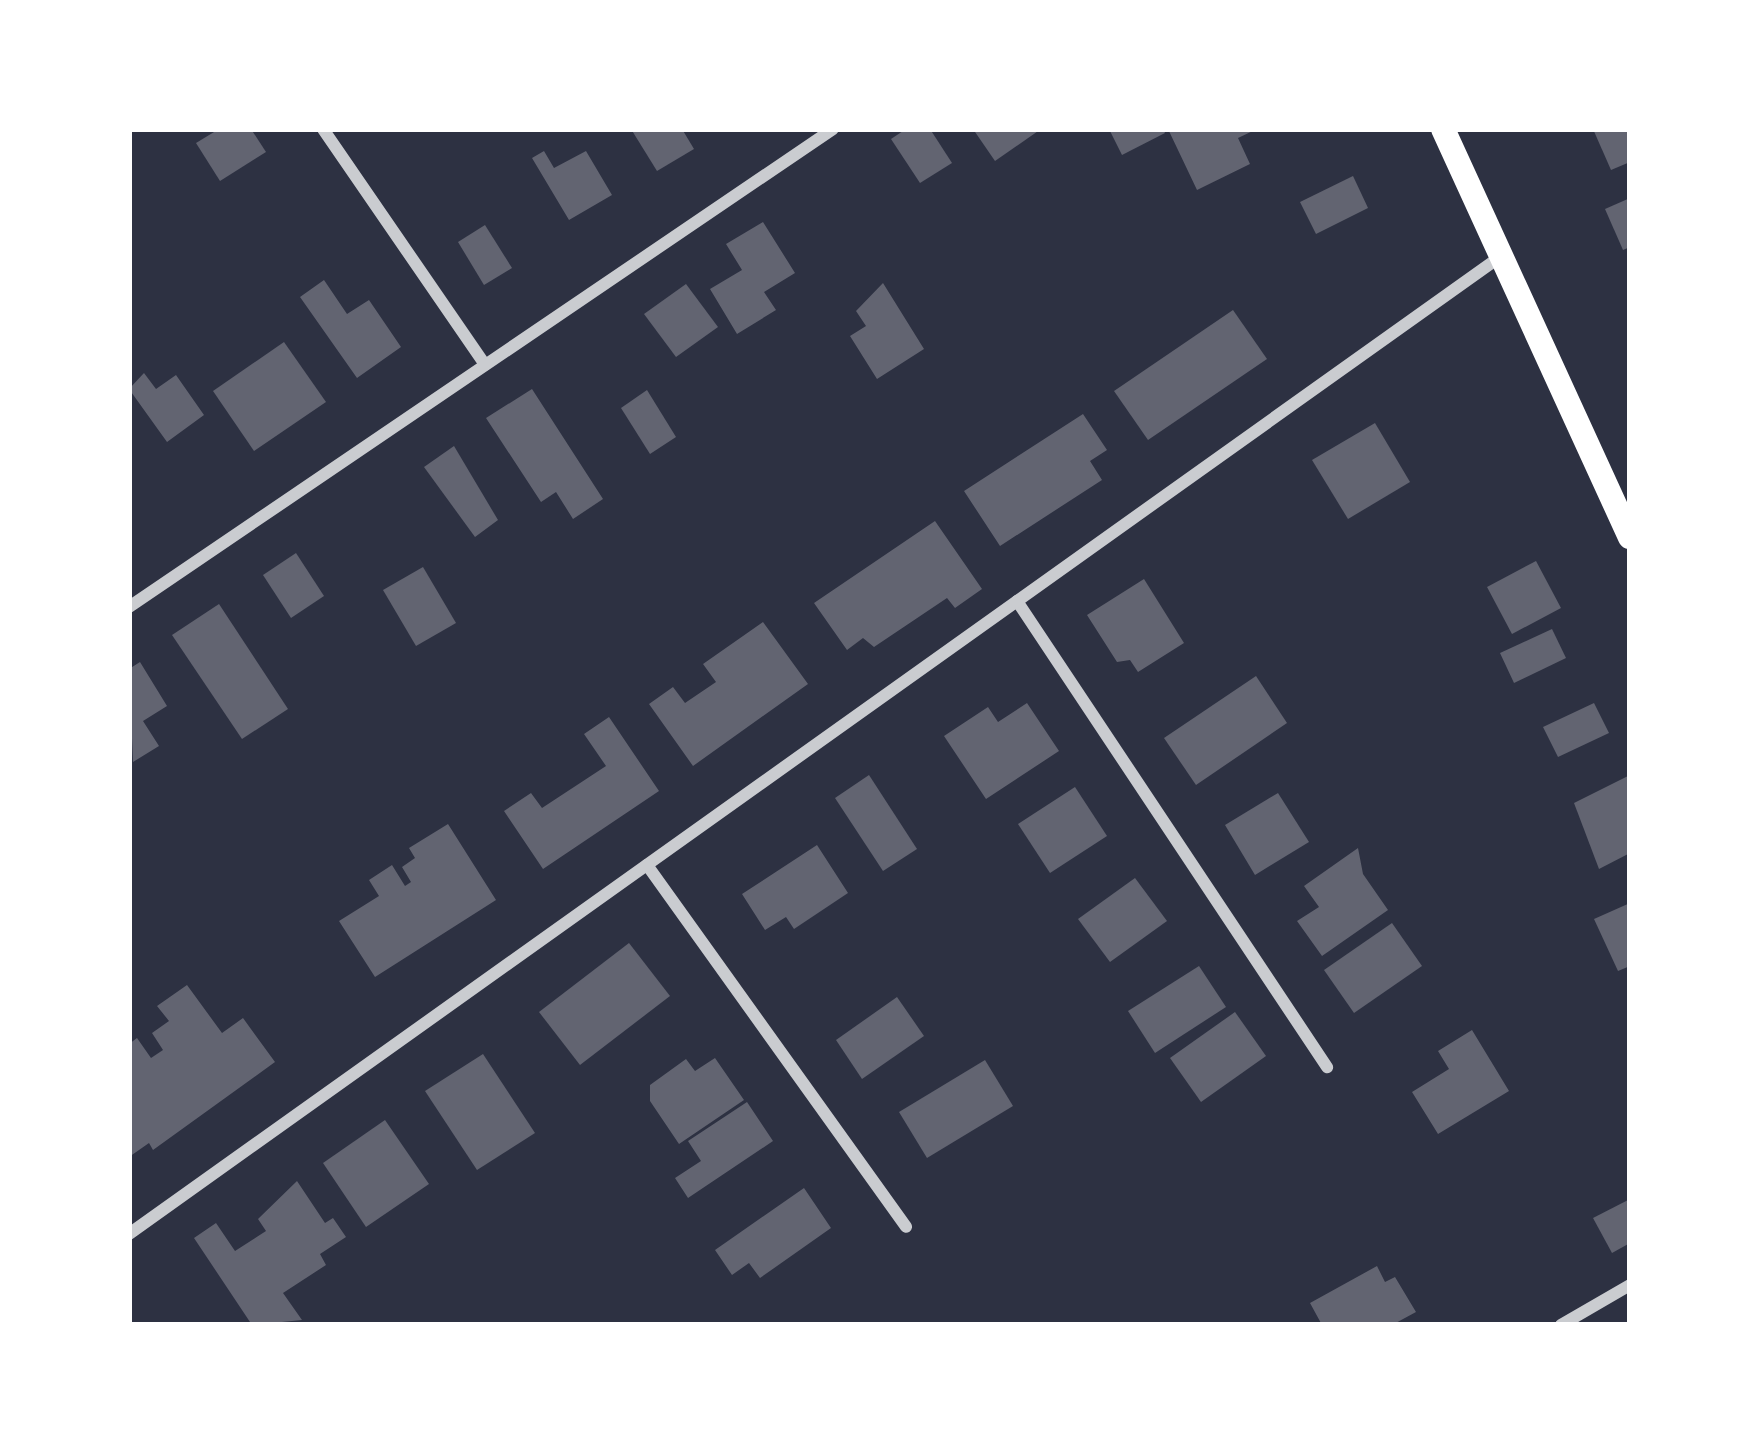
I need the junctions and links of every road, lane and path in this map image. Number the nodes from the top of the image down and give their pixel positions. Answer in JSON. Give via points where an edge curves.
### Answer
{"nodes":[{"id":1,"x":323,"y":129,"type":"edge"},
{"id":2,"x":833,"y":129,"type":"edge"},
{"id":3,"x":1443,"y":129,"type":"edge"},
{"id":4,"x":1501,"y":256,"type":"junction"},
{"id":5,"x":484,"y":365,"type":"junction"},
{"id":6,"x":1630,"y":537,"type":"edge"},
{"id":7,"x":1017,"y":601,"type":"junction"},
{"id":8,"x":129,"y":607,"type":"edge"},
{"id":9,"x":647,"y":865,"type":"junction"},
{"id":10,"x":1327,"y":1067,"type":"dead end"},
{"id":11,"x":906,"y":1227,"type":"dead end"},
{"id":12,"x":129,"y":1234,"type":"edge"},
{"id":13,"x":1630,"y":1286,"type":"edge"},
{"id":14,"x":1562,"y":1325,"type":"edge"}],
"edges":[{"from":1,"to":5,"type":"street"},
{"from":2,"to":5,"type":"street"},
{"from":3,"to":4,"type":"main road"},
{"from":4,"to":6,"type":"main road"},
{"from":4,"to":7,"type":"street"},
{"from":5,"to":8,"type":"street"},
{"from":7,"to":9,"type":"street"},
{"from":7,"to":10,"type":"street"},
{"from":9,"to":11,"type":"street"},
{"from":9,"to":12,"type":"street"},
{"from":13,"to":14,"type":"street"}]}
